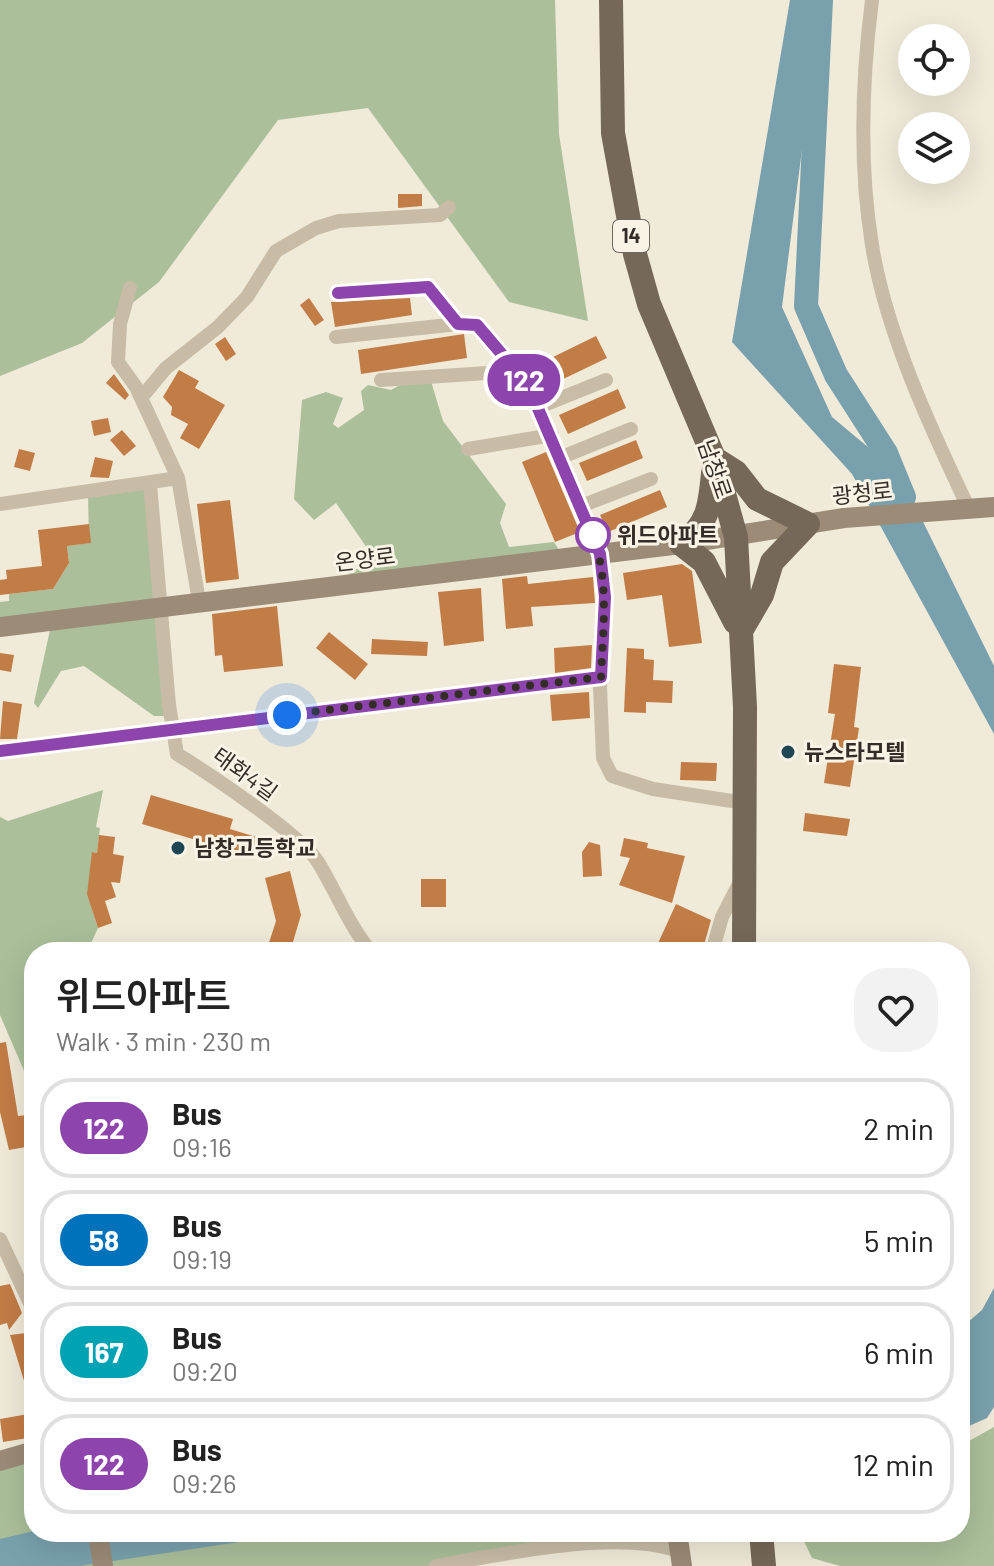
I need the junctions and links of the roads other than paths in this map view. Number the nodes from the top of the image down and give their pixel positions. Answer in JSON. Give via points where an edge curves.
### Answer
{"nodes":[{"id":1,"x":611,"y":0,"type":"edge"},
{"id":2,"x":872,"y":0,"type":"edge"},
{"id":3,"x":449,"y":207,"type":"dead end"},
{"id":4,"x":130,"y":288,"type":"dead end"},
{"id":5,"x":338,"y":293,"type":"dead end"},
{"id":6,"x":458,"y":324,"type":"junction"},
{"id":7,"x":336,"y":337,"type":"dead end"},
{"id":8,"x":517,"y":371,"type":"junction"},
{"id":9,"x":381,"y":380,"type":"dead end"},
{"id":10,"x":606,"y":380,"type":"dead end"},
{"id":11,"x":141,"y":398,"type":"junction"},
{"id":12,"x":539,"y":407,"type":"junction"},
{"id":13,"x":631,"y":429,"type":"dead end"},
{"id":14,"x":552,"y":435,"type":"junction"},
{"id":15,"x":468,"y":449,"type":"dead end"},
{"id":16,"x":562,"y":457,"type":"junction"},
{"id":17,"x":714,"y":458,"type":"junction"},
{"id":18,"x":178,"y":478,"type":"junction"},
{"id":19,"x":651,"y":479,"type":"dead end"},
{"id":20,"x":150,"y":484,"type":"junction"},
{"id":21,"x":0,"y":504,"type":"edge"},
{"id":22,"x":581,"y":506,"type":"junction"},
{"id":23,"x":994,"y":507,"type":"edge"},
{"id":24,"x":962,"y":509,"type":"junction"},
{"id":25,"x":808,"y":524,"type":"junction"},
{"id":26,"x":736,"y":537,"type":"junction"},
{"id":27,"x":681,"y":544,"type":"junction"},
{"id":28,"x":600,"y":554,"type":"junction"},
{"id":29,"x":199,"y":601,"type":"junction"},
{"id":30,"x":161,"y":605,"type":"junction"},
{"id":31,"x":0,"y":627,"type":"edge"},
{"id":32,"x":740,"y":632,"type":"junction"},
{"id":33,"x":601,"y":677,"type":"junction"},
{"id":34,"x":173,"y":727,"type":"junction"},
{"id":35,"x":0,"y":751,"type":"edge"},
{"id":36,"x":745,"y":803,"type":"junction"},
{"id":37,"x":746,"y":869,"type":"junction"},
{"id":38,"x":363,"y":942,"type":"edge"},
{"id":39,"x":715,"y":942,"type":"edge"},
{"id":40,"x":744,"y":942,"type":"edge"},
{"id":41,"x":0,"y":1239,"type":"edge"},
{"id":42,"x":24,"y":1287,"type":"edge"},
{"id":43,"x":24,"y":1454,"type":"edge"},
{"id":44,"x":0,"y":1461,"type":"edge"},
{"id":45,"x":99,"y":1542,"type":"edge"},
{"id":46,"x":626,"y":1542,"type":"edge"},
{"id":47,"x":641,"y":1542,"type":"edge"},
{"id":48,"x":762,"y":1542,"type":"edge"},
{"id":49,"x":680,"y":1550,"type":"edge"},
{"id":50,"x":103,"y":1566,"type":"edge"},
{"id":51,"x":436,"y":1566,"type":"edge"},
{"id":52,"x":764,"y":1566,"type":"edge"}],
"edges":[{"from":1,"to":17,"type":"main road","name":"남창로","number":"14","via":[[613,133],[620,190],[649,304]]},
{"from":2,"to":24,"type":"street","via":[[864,82],[872,248],[898,338]]},
{"from":3,"to":11,"type":"street","via":[[440,215],[339,221],[276,251],[247,297],[166,368]]},
{"from":4,"to":11,"type":"street","via":[[116,353]]},
{"from":5,"to":6,"type":"street","via":[[428,287]]},
{"from":6,"to":7,"type":"street"},
{"from":6,"to":8,"type":"street","via":[[477,325]]},
{"from":8,"to":9,"type":"street"},
{"from":8,"to":12,"type":"street"},
{"from":10,"to":12,"type":"street"},
{"from":11,"to":18,"type":"street"},
{"from":12,"to":14,"type":"street"},
{"from":13,"to":16,"type":"street"},
{"from":14,"to":15,"type":"street"},
{"from":14,"to":16,"type":"street"},
{"from":16,"to":22,"type":"street"},
{"from":17,"to":25,"type":"main road","via":[[736,472],[757,499]]},
{"from":17,"to":26,"type":"main road","name":"남창로","number":"14"},
{"from":17,"to":27,"type":"main road","via":[[706,518]]},
{"from":18,"to":20,"type":"street"},
{"from":18,"to":29,"type":"street"},
{"from":19,"to":22,"type":"street"},
{"from":20,"to":21,"type":"street"},
{"from":20,"to":30,"type":"street","name":"태화4길"},
{"from":22,"to":28,"type":"street"},
{"from":23,"to":24,"type":"main road","name":"광청로"},
{"from":24,"to":25,"type":"main road","name":"광청로"},
{"from":25,"to":26,"type":"main road","name":"광청로"},
{"from":25,"to":32,"type":"main road","via":[[772,562],[762,595]]},
{"from":26,"to":27,"type":"main road","name":"온양로"},
{"from":26,"to":32,"type":"main road","name":"남창로","number":"14"},
{"from":27,"to":28,"type":"main road","name":"온양로"},
{"from":27,"to":32,"type":"main road","via":[[704,562]]},
{"from":28,"to":29,"type":"main road","name":"온양로"},
{"from":28,"to":33,"type":"street","via":[[605,597]]},
{"from":29,"to":30,"type":"main road","name":"온양로"},
{"from":30,"to":31,"type":"main road","name":"온양로"},
{"from":30,"to":34,"type":"street","name":"태화4길"},
{"from":32,"to":36,"type":"main road","name":"남창로","number":"14"},
{"from":33,"to":34,"type":"street"},
{"from":33,"to":36,"type":"street","via":[[603,758],[612,776],[653,789]]},
{"from":34,"to":35,"type":"street"},
{"from":34,"to":38,"type":"street","name":"태화4길","via":[[177,754],[317,859]]},
{"from":36,"to":37,"type":"main road","name":"남창로","number":"14"},
{"from":37,"to":39,"type":"street"},
{"from":37,"to":40,"type":"main road","name":"남창로","number":"14"},
{"from":41,"to":42,"type":"street"},
{"from":43,"to":44,"type":"main road"},
{"from":45,"to":50,"type":"main road"},
{"from":46,"to":51,"type":"street"},
{"from":47,"to":49,"type":"street"},
{"from":48,"to":52,"type":"main road"}]}
